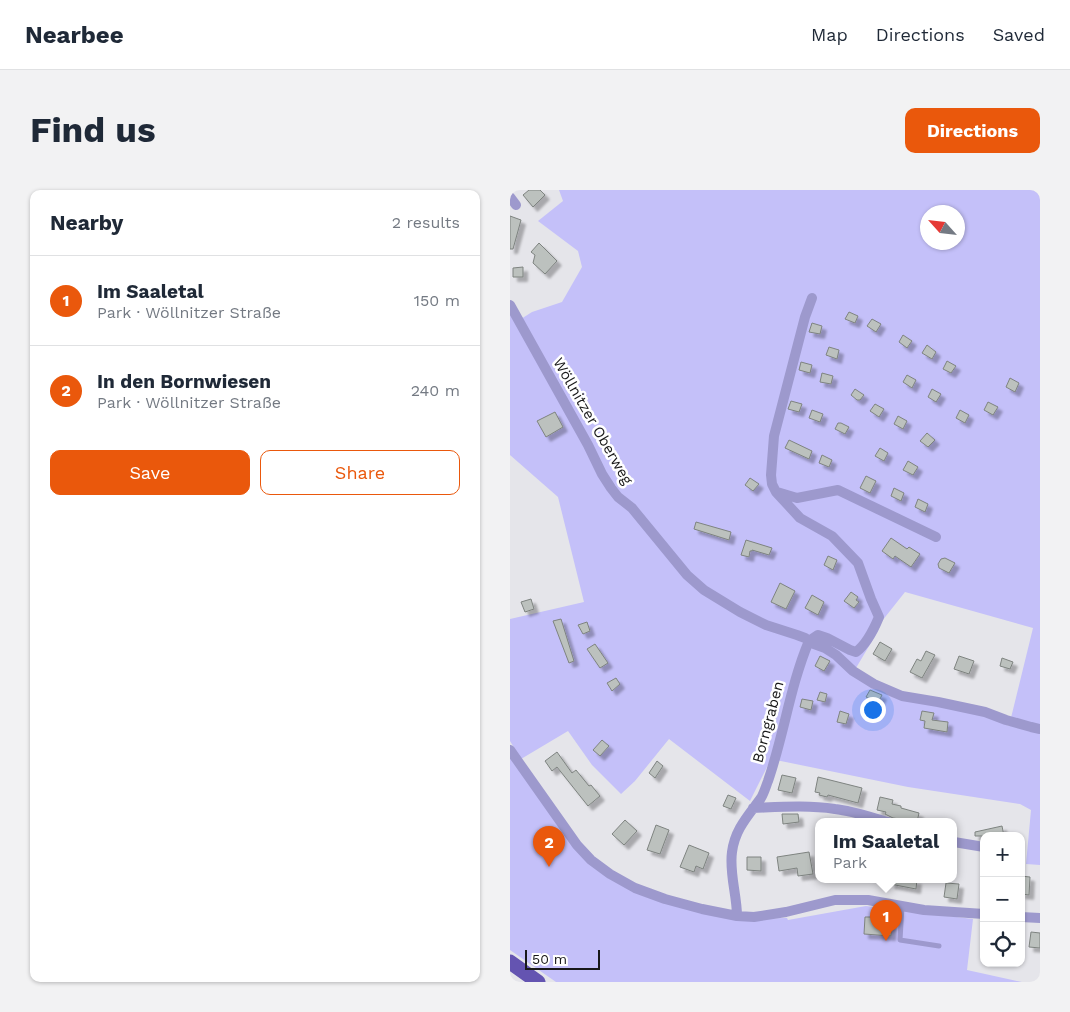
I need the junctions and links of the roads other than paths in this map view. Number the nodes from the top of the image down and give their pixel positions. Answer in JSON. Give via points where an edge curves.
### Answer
{"nodes":[{"id":1,"x":812,"y":298,"type":"dead end"},
{"id":2,"x":510,"y":305,"type":"edge"},
{"id":3,"x":776,"y":492,"type":"junction"},
{"id":4,"x":936,"y":538,"type":"dead end"},
{"id":5,"x":809,"y":641,"type":"junction"},
{"id":6,"x":1040,"y":729,"type":"edge"},
{"id":7,"x":510,"y":750,"type":"edge"},
{"id":8,"x":753,"y":808,"type":"junction"},
{"id":9,"x":874,"y":818,"type":"edge"},
{"id":10,"x":957,"y":842,"type":"edge"},
{"id":11,"x":980,"y":846,"type":"edge"},
{"id":12,"x":902,"y":906,"type":"junction"},
{"id":13,"x":980,"y":914,"type":"edge"},
{"id":14,"x":737,"y":916,"type":"junction"},
{"id":15,"x":1025,"y":917,"type":"edge"},
{"id":16,"x":1040,"y":918,"type":"edge"},
{"id":17,"x":939,"y":946,"type":"dead end"},
{"id":18,"x":510,"y":962,"type":"edge"},
{"id":19,"x":538,"y":982,"type":"edge"}],
"edges":[{"from":1,"to":3,"type":"street","via":[[774,436],[771,475]]},
{"from":2,"to":5,"type":"street","name":"Wöllnitzer Oberweg","via":[[611,488],[632,508],[682,569],[704,590],[740,612],[766,626]]},
{"from":3,"to":4,"type":"street","via":[[797,498],[838,490]]},
{"from":3,"to":5,"type":"street","name":"Wöllnitzer Oberweg","via":[[800,518],[832,536],[858,562],[879,617],[861,649],[856,652],[818,635]]},
{"from":5,"to":6,"type":"street","name":"Wöllnitzer Oberweg","via":[[836,655],[874,684],[902,696],[985,712]]},
{"from":5,"to":8,"type":"street","name":"Borngraben","via":[[793,686],[768,780],[762,797]]},
{"from":7,"to":14,"type":"street","via":[[577,845],[597,865],[635,888],[665,899]]},
{"from":8,"to":9,"type":"street","via":[[834,808]]},
{"from":8,"to":14,"type":"street","name":"Borngraben","via":[[737,831],[732,852]]},
{"from":10,"to":11,"type":"street"},
{"from":12,"to":13,"type":"street"},
{"from":12,"to":14,"type":"street","via":[[868,900],[835,900],[754,917]]},
{"from":12,"to":17,"type":"lane","via":[[900,940]]},
{"from":15,"to":16,"type":"street"},
{"from":18,"to":19,"type":"main road"}]}
